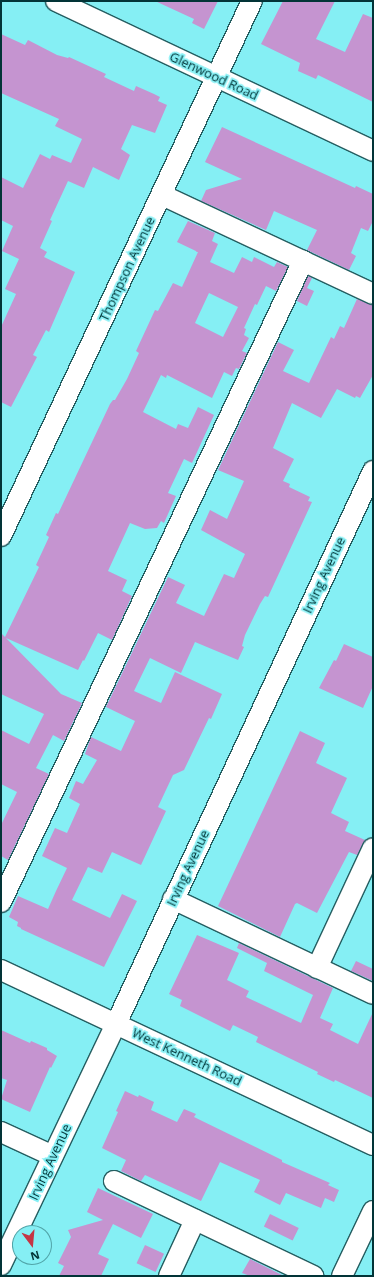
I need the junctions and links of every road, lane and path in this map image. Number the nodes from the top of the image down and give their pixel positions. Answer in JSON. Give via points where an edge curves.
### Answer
{"nodes":[{"id":1,"x":56,"y":1,"type":"edge"},
{"id":2,"x":252,"y":1,"type":"edge"},
{"id":3,"x":216,"y":77,"type":"junction"},
{"id":4,"x":373,"y":151,"type":"edge"},
{"id":5,"x":162,"y":195,"type":"junction"},
{"id":6,"x":303,"y":261,"type":"junction"},
{"id":7,"x":373,"y":294,"type":"edge"},
{"id":8,"x":373,"y":471,"type":"edge"},
{"id":9,"x":1,"y":536,"type":"edge"},
{"id":10,"x":373,"y":848,"type":"edge"},
{"id":11,"x":174,"y":899,"type":"junction"},
{"id":12,"x":1,"y":902,"type":"edge"},
{"id":13,"x":317,"y":968,"type":"junction"},
{"id":14,"x":1,"y":970,"type":"edge"},
{"id":15,"x":373,"y":994,"type":"edge"},
{"id":16,"x":116,"y":1024,"type":"junction"},
{"id":17,"x":1,"y":1132,"type":"edge"},
{"id":18,"x":373,"y":1145,"type":"edge"},
{"id":19,"x":53,"y":1156,"type":"junction"},
{"id":20,"x":114,"y":1181,"type":"dead end"},
{"id":21,"x":373,"y":1211,"type":"edge"},
{"id":22,"x":195,"y":1220,"type":"junction"},
{"id":23,"x":1,"y":1265,"type":"edge"},
{"id":24,"x":169,"y":1276,"type":"edge"},
{"id":25,"x":313,"y":1276,"type":"edge"},
{"id":26,"x":342,"y":1276,"type":"edge"}],
"edges":[{"from":1,"to":3,"type":"street","name":"Glenwood Road"},
{"from":2,"to":3,"type":"street","name":"Thompson Avenue"},
{"from":3,"to":4,"type":"street","name":"Glenwood Road"},
{"from":3,"to":5,"type":"street","name":"Thompson Avenue"},
{"from":5,"to":6,"type":"street"},
{"from":5,"to":9,"type":"street","name":"Thompson Avenue"},
{"from":6,"to":7,"type":"street"},
{"from":6,"to":12,"type":"street"},
{"from":8,"to":11,"type":"street","name":"Irving Avenue"},
{"from":10,"to":13,"type":"street"},
{"from":11,"to":13,"type":"street"},
{"from":11,"to":16,"type":"street","name":"Irving Avenue"},
{"from":13,"to":15,"type":"street"},
{"from":14,"to":16,"type":"street","name":"West Kenneth Road"},
{"from":16,"to":18,"type":"street","name":"West Kenneth Road"},
{"from":16,"to":19,"type":"street","name":"Irving Avenue"},
{"from":17,"to":19,"type":"street"},
{"from":19,"to":23,"type":"street","name":"Irving Avenue"},
{"from":20,"to":22,"type":"street"},
{"from":21,"to":26,"type":"street"},
{"from":22,"to":24,"type":"street"},
{"from":22,"to":25,"type":"street"}]}
